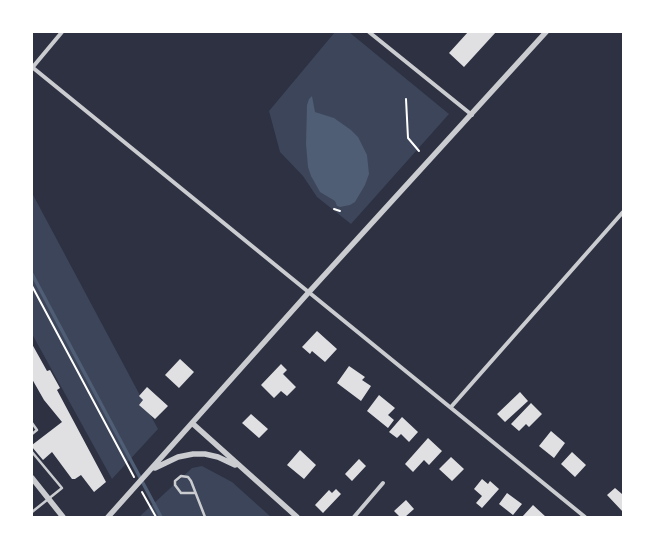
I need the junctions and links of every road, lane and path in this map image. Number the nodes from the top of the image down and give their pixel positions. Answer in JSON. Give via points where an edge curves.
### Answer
{"nodes":[{"id":1,"x":62,"y":32,"type":"edge"},
{"id":2,"x":369,"y":32,"type":"edge"},
{"id":3,"x":546,"y":32,"type":"edge"},
{"id":4,"x":32,"y":68,"type":"edge"},
{"id":5,"x":406,"y":99,"type":"dead end"},
{"id":6,"x":472,"y":115,"type":"junction"},
{"id":7,"x":419,"y":151,"type":"dead end"},
{"id":8,"x":334,"y":208,"type":"dead end"},
{"id":9,"x":340,"y":211,"type":"dead end"},
{"id":10,"x":623,"y":212,"type":"edge"},
{"id":11,"x":32,"y":286,"type":"edge"},
{"id":12,"x":309,"y":292,"type":"junction"},
{"id":13,"x":451,"y":407,"type":"junction"},
{"id":14,"x":32,"y":423,"type":"edge"},
{"id":15,"x":192,"y":423,"type":"junction"},
{"id":16,"x":32,"y":434,"type":"edge"},
{"id":17,"x":32,"y":452,"type":"edge"},
{"id":18,"x":240,"y":467,"type":"junction"},
{"id":19,"x":149,"y":472,"type":"junction"},
{"id":20,"x":32,"y":478,"type":"edge"},
{"id":21,"x":137,"y":482,"type":"dead end"},
{"id":22,"x":383,"y":483,"type":"dead end"},
{"id":23,"x":140,"y":489,"type":"dead end"},
{"id":24,"x":195,"y":493,"type":"junction"},
{"id":25,"x":48,"y":498,"type":"junction"},
{"id":26,"x":32,"y":512,"type":"edge"},
{"id":27,"x":63,"y":517,"type":"edge"},
{"id":28,"x":108,"y":517,"type":"edge"},
{"id":29,"x":156,"y":517,"type":"edge"},
{"id":30,"x":205,"y":517,"type":"edge"},
{"id":31,"x":297,"y":517,"type":"edge"},
{"id":32,"x":354,"y":517,"type":"edge"},
{"id":33,"x":585,"y":517,"type":"edge"}],
"edges":[{"from":1,"to":4,"type":"street"},
{"from":2,"to":6,"type":"street"},
{"from":3,"to":6,"type":"street"},
{"from":4,"to":12,"type":"street"},
{"from":5,"to":7,"type":"path","via":[[408,138]]},
{"from":6,"to":12,"type":"street"},
{"from":8,"to":9,"type":"path"},
{"from":10,"to":13,"type":"street"},
{"from":11,"to":21,"type":"path"},
{"from":12,"to":13,"type":"street"},
{"from":12,"to":15,"type":"street"},
{"from":13,"to":33,"type":"street"},
{"from":14,"to":16,"type":"lane","via":[[37,430]]},
{"from":15,"to":18,"type":"street"},
{"from":15,"to":19,"type":"street"},
{"from":17,"to":25,"type":"lane","via":[[62,488]]},
{"from":18,"to":19,"type":"street","via":[[212,455],[193,454],[178,456]]},
{"from":18,"to":31,"type":"street"},
{"from":19,"to":28,"type":"street"},
{"from":20,"to":25,"type":"street"},
{"from":22,"to":32,"type":"street"},
{"from":23,"to":29,"type":"path"},
{"from":24,"to":24,"type":"lane","via":[[181,493],[175,481],[181,476],[188,477]]},
{"from":24,"to":30,"type":"lane"},
{"from":25,"to":26,"type":"lane"},
{"from":25,"to":27,"type":"street"}]}
